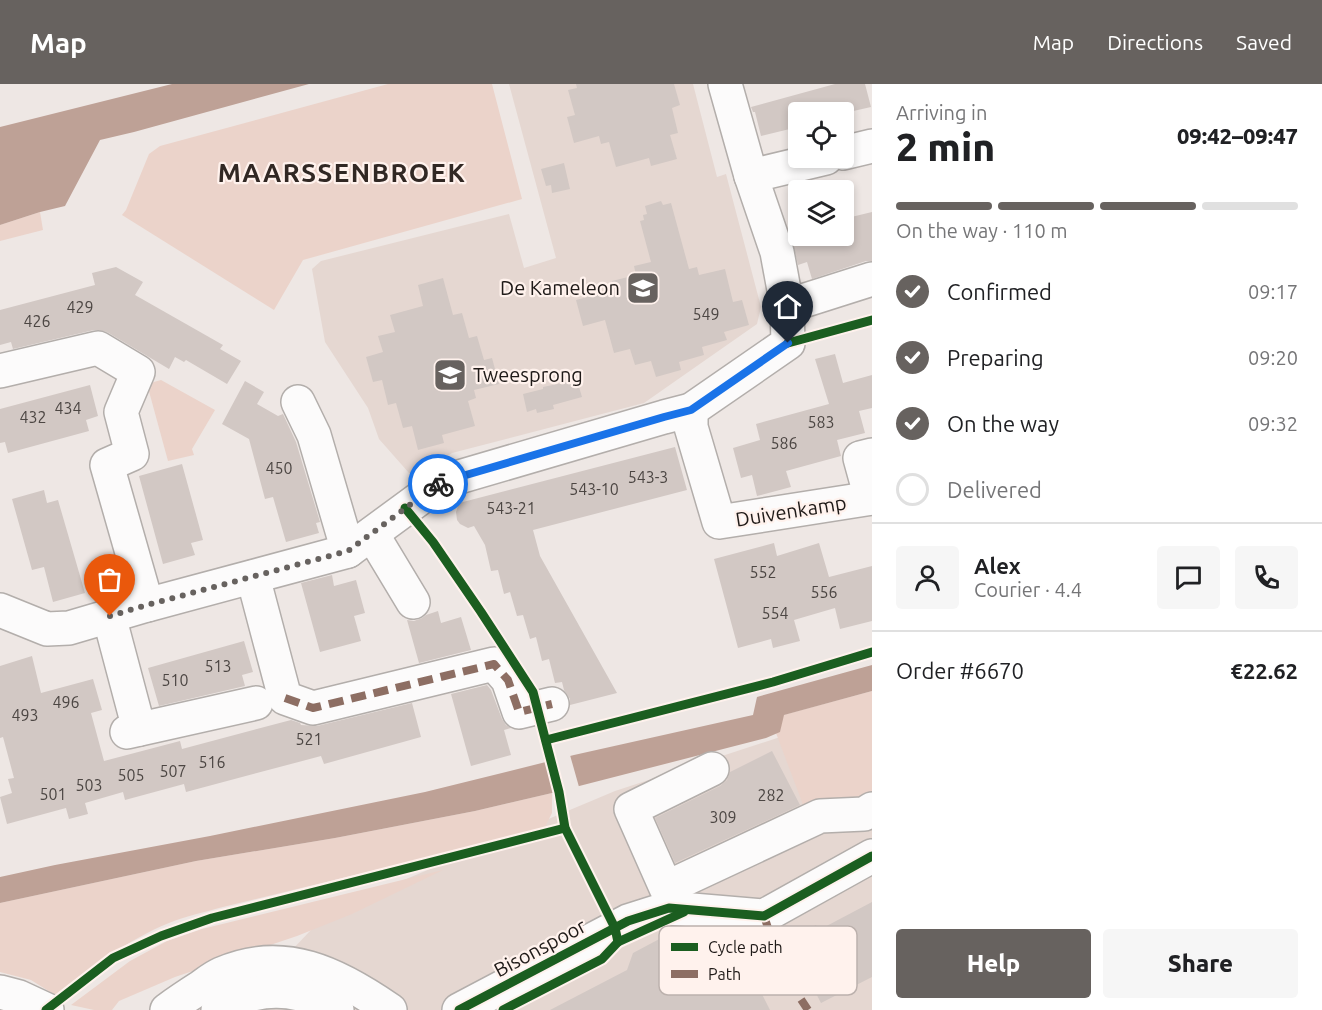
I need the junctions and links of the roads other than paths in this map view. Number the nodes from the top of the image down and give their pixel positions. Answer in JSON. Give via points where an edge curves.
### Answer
{"nodes":[{"id":1,"x":725,"y":84,"type":"edge"},
{"id":2,"x":872,"y":146,"type":"edge"},
{"id":3,"x":854,"y":150,"type":"edge"},
{"id":4,"x":788,"y":167,"type":"edge"},
{"id":5,"x":751,"y":176,"type":"junction"},
{"id":6,"x":872,"y":279,"type":"edge"},
{"id":7,"x":787,"y":306,"type":"junction"},
{"id":8,"x":0,"y":371,"type":"edge"},
{"id":9,"x":298,"y":402,"type":"dead end"},
{"id":10,"x":691,"y":410,"type":"junction"},
{"id":11,"x":872,"y":456,"type":"edge"},
{"id":12,"x":871,"y":498,"type":"edge"},
{"id":13,"x":360,"y":543,"type":"junction"},
{"id":14,"x":253,"y":577,"type":"junction"},
{"id":15,"x":413,"y":602,"type":"dead end"},
{"id":16,"x":147,"y":605,"type":"junction"},
{"id":17,"x":0,"y":610,"type":"edge"},
{"id":18,"x":110,"y":616,"type":"junction"},
{"id":19,"x":270,"y":700,"type":"junction"},
{"id":20,"x":552,"y":704,"type":"dead end"},
{"id":21,"x":712,"y":769,"type":"dead end"},
{"id":22,"x":869,"y":817,"type":"edge"},
{"id":23,"x":872,"y":856,"type":"edge"},
{"id":24,"x":0,"y":992,"type":"edge"},
{"id":25,"x":47,"y":1010,"type":"edge"},
{"id":26,"x":166,"y":1010,"type":"edge"},
{"id":27,"x":218,"y":1010,"type":"edge"},
{"id":28,"x":337,"y":1010,"type":"edge"},
{"id":29,"x":390,"y":1010,"type":"edge"},
{"id":30,"x":459,"y":1010,"type":"edge"}],
"edges":[{"from":1,"to":5,"type":"street"},
{"from":2,"to":3,"type":"street"},
{"from":4,"to":5,"type":"street"},
{"from":5,"to":7,"type":"street","via":[[777,252]]},
{"from":6,"to":7,"type":"street"},
{"from":7,"to":10,"type":"street","via":[[788,343]]},
{"from":8,"to":16,"type":"street","via":[[98,348],[138,372],[120,412],[132,454],[107,465]]},
{"from":9,"to":13,"type":"street"},
{"from":10,"to":12,"type":"street","name":"Duivenkamp","via":[[691,427],[719,522]]},
{"from":10,"to":13,"type":"street","via":[[442,482]]},
{"from":11,"to":12,"type":"street","name":"Duivenkamp","via":[[860,458]]},
{"from":13,"to":14,"type":"street"},
{"from":13,"to":15,"type":"street"},
{"from":14,"to":16,"type":"street"},
{"from":14,"to":19,"type":"street"},
{"from":16,"to":18,"type":"street"},
{"from":17,"to":18,"type":"street","via":[[47,629],[69,628]]},
{"from":18,"to":19,"type":"street","via":[[133,730]]},
{"from":19,"to":20,"type":"street","via":[[313,708],[494,664],[508,680],[519,712]]},
{"from":21,"to":22,"type":"street","via":[[631,809],[666,888],[820,816]]},
{"from":23,"to":30,"type":"street","name":"Bisonspoor","via":[[764,916],[669,908],[628,921]]},
{"from":24,"to":25,"type":"street"},
{"from":26,"to":29,"type":"street","via":[[219,975],[249,964],[286,962],[324,972]]},
{"from":27,"to":28,"type":"street","via":[[255,992],[287,990]]}]}
